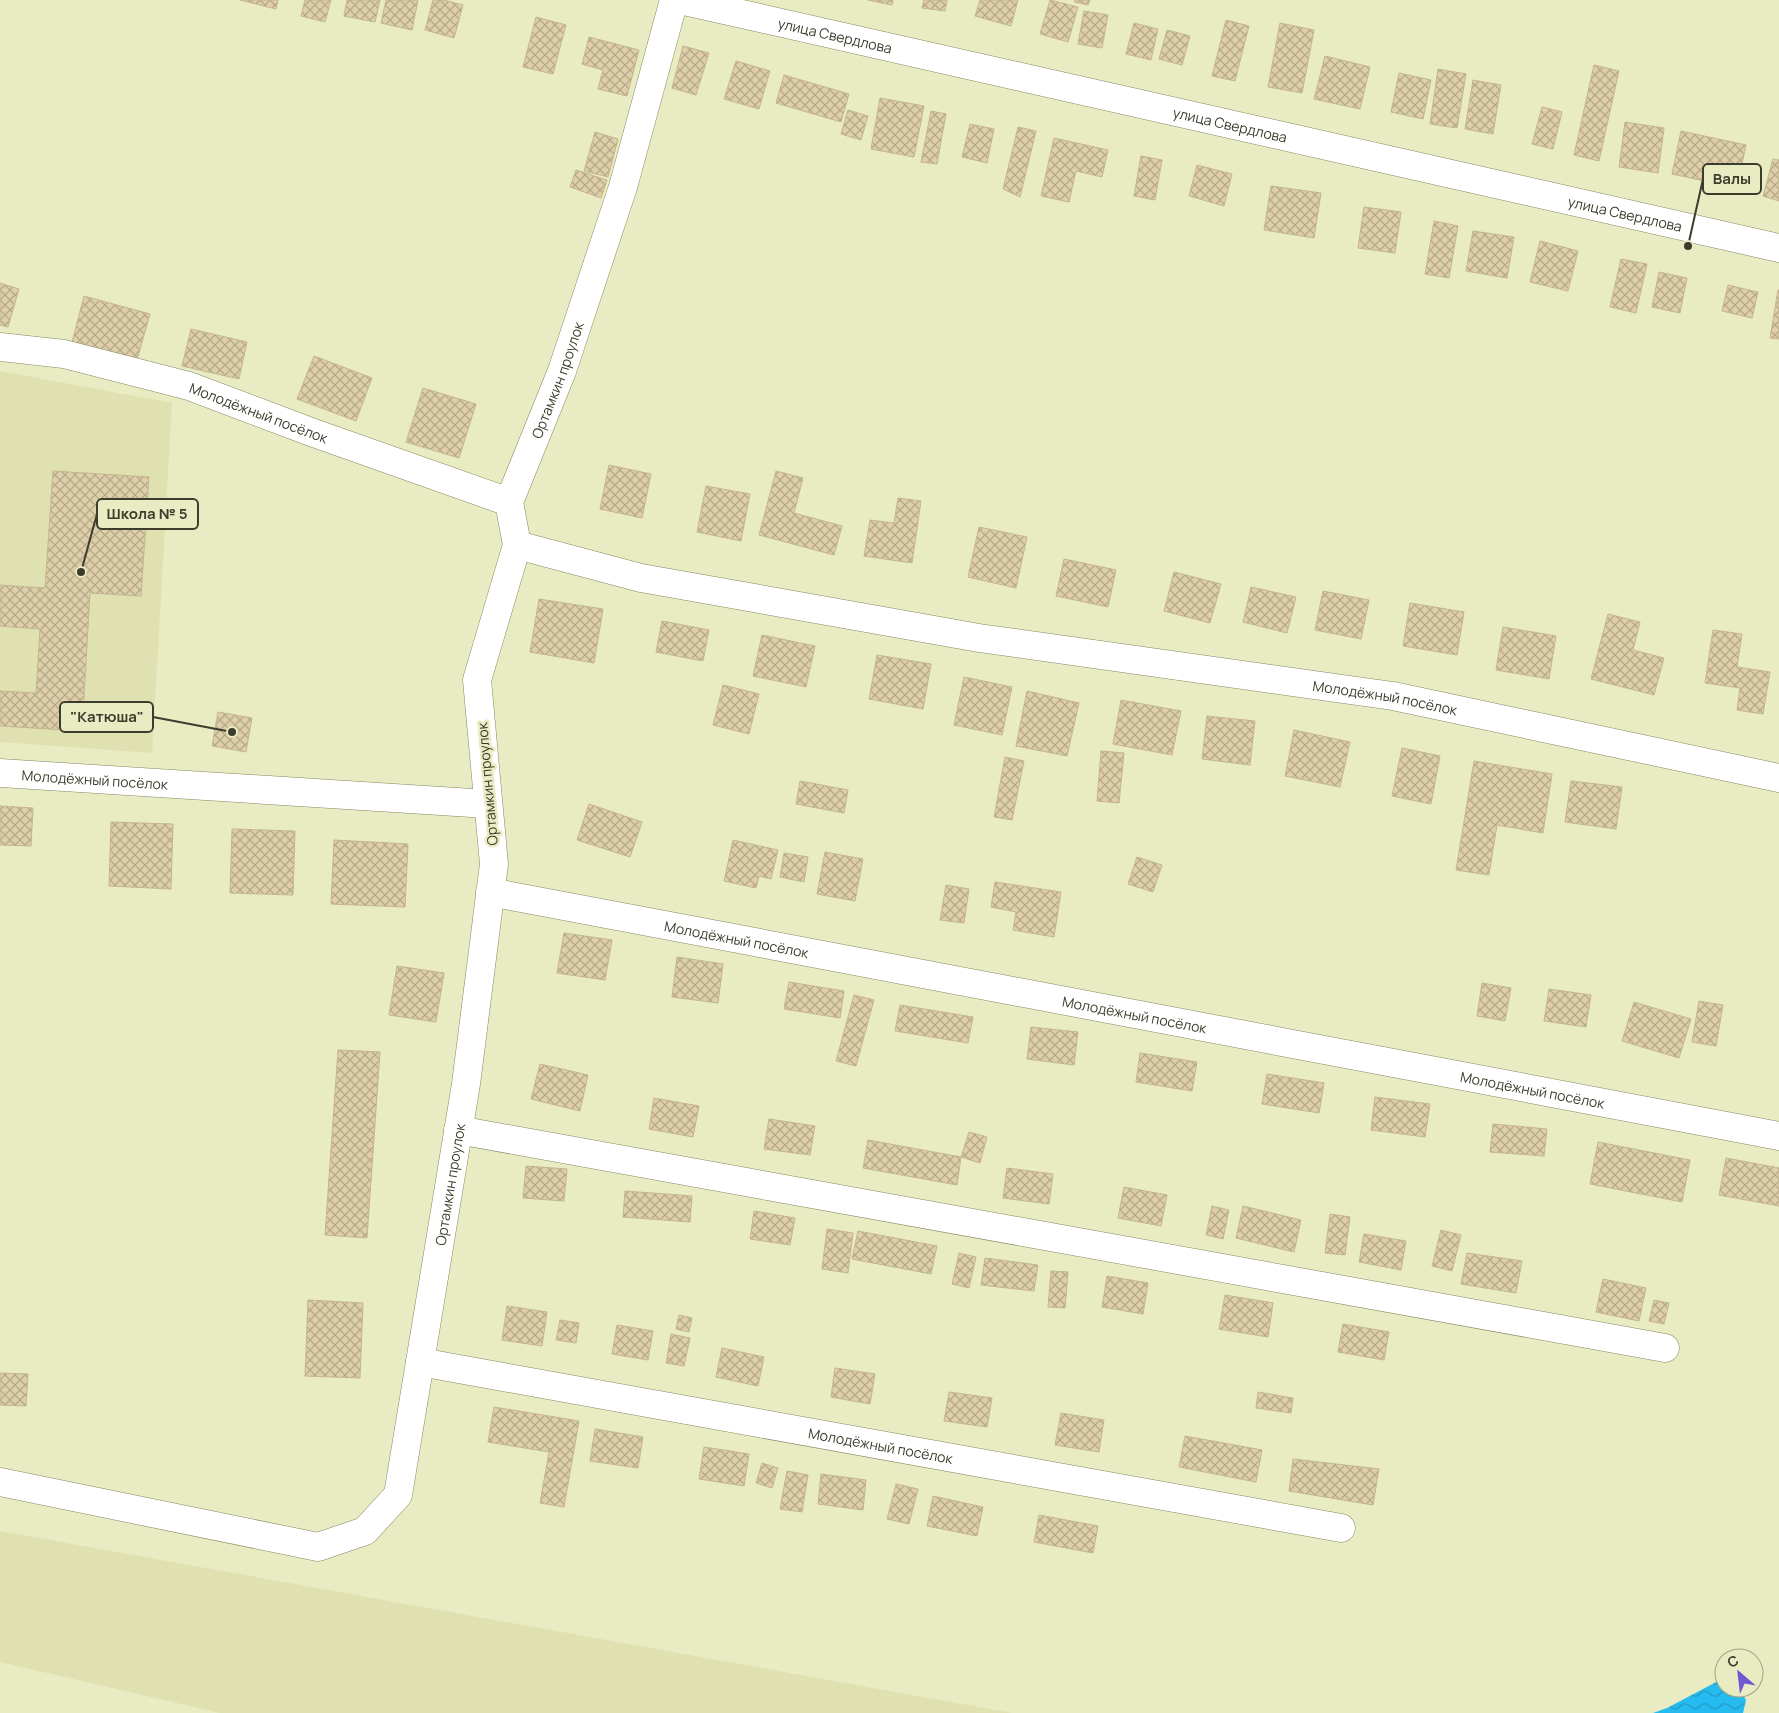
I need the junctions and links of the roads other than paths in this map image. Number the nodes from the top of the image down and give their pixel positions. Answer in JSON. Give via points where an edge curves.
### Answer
{"nodes":[{"id":1,"x":674,"y":0,"type":"edge"},
{"id":2,"x":680,"y":0,"type":"edge"},
{"id":3,"x":1779,"y":248,"type":"edge"},
{"id":4,"x":0,"y":346,"type":"edge"},
{"id":5,"x":509,"y":502,"type":"junction"},
{"id":6,"x":517,"y":545,"type":"junction"},
{"id":7,"x":0,"y":773,"type":"edge"},
{"id":8,"x":1779,"y":778,"type":"edge"},
{"id":9,"x":488,"y":804,"type":"junction"},
{"id":10,"x":490,"y":892,"type":"junction"},
{"id":11,"x":458,"y":1130,"type":"junction"},
{"id":12,"x":1779,"y":1136,"type":"edge"},
{"id":13,"x":1665,"y":1348,"type":"dead end"},
{"id":14,"x":420,"y":1362,"type":"junction"},
{"id":15,"x":0,"y":1482,"type":"edge"},
{"id":16,"x":1341,"y":1528,"type":"dead end"}],
"edges":[{"from":1,"to":5,"type":"street","name":"Ортамкин проулок","via":[[623,187],[562,371]]},
{"from":2,"to":3,"type":"street","name":"улица Свердлова"},
{"from":4,"to":5,"type":"street","name":"Молодёжный посёлок","via":[[64,354],[189,386]]},
{"from":5,"to":6,"type":"street","name":"Ортамкин проулок"},
{"from":6,"to":8,"type":"street","name":"Молодёжный посёлок","via":[[641,578],[970,637],[1393,696]]},
{"from":6,"to":9,"type":"street","name":"Ортамкин проулок","via":[[477,680]]},
{"from":7,"to":9,"type":"street","name":"Молодёжный посёлок"},
{"from":9,"to":10,"type":"street","name":"Ортамкин проулок","via":[[494,864]]},
{"from":10,"to":11,"type":"street","name":"Ортамкин проулок"},
{"from":10,"to":12,"type":"street","name":"Молодёжный посёлок"},
{"from":11,"to":13,"type":"street"},
{"from":11,"to":14,"type":"street","name":"Ортамкин проулок"},
{"from":14,"to":15,"type":"street","name":"Ортамкин проулок","via":[[398,1495],[365,1531],[318,1547]]},
{"from":14,"to":16,"type":"street","name":"Молодёжный посёлок"}]}
